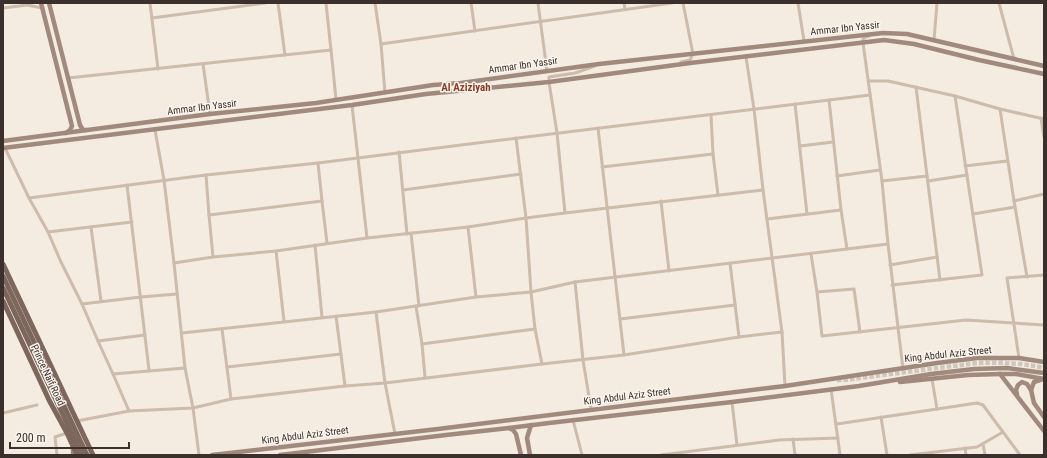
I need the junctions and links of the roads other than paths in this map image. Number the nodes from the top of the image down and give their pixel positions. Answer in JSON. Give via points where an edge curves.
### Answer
{"nodes":[{"id":1,"x":41,"y":3,"type":"edge"},
{"id":2,"x":49,"y":3,"type":"edge"},
{"id":3,"x":150,"y":3,"type":"edge"},
{"id":4,"x":229,"y":3,"type":"edge"},
{"id":5,"x":265,"y":3,"type":"edge"},
{"id":6,"x":278,"y":3,"type":"edge"},
{"id":7,"x":326,"y":3,"type":"edge"},
{"id":8,"x":375,"y":3,"type":"edge"},
{"id":9,"x":471,"y":3,"type":"edge"},
{"id":10,"x":538,"y":3,"type":"edge"},
{"id":11,"x":624,"y":3,"type":"edge"},
{"id":12,"x":672,"y":3,"type":"edge"},
{"id":13,"x":682,"y":3,"type":"edge"},
{"id":14,"x":798,"y":3,"type":"edge"},
{"id":15,"x":936,"y":3,"type":"edge"},
{"id":16,"x":999,"y":3,"type":"edge"},
{"id":17,"x":3,"y":8,"type":"edge"},
{"id":18,"x":42,"y":8,"type":"junction"},
{"id":19,"x":230,"y":8,"type":"junction"},
{"id":20,"x":625,"y":10,"type":"junction"},
{"id":21,"x":152,"y":18,"type":"junction"},
{"id":22,"x":541,"y":21,"type":"junction"},
{"id":23,"x":475,"y":30,"type":"junction"},
{"id":24,"x":887,"y":33,"type":"junction"},
{"id":25,"x":934,"y":40,"type":"junction"},
{"id":26,"x":804,"y":41,"type":"junction"},
{"id":27,"x":863,"y":43,"type":"junction"},
{"id":28,"x":381,"y":44,"type":"junction"},
{"id":29,"x":331,"y":50,"type":"junction"},
{"id":30,"x":693,"y":54,"type":"junction"},
{"id":31,"x":285,"y":55,"type":"junction"},
{"id":32,"x":746,"y":57,"type":"junction"},
{"id":33,"x":1014,"y":59,"type":"junction"},
{"id":34,"x":203,"y":64,"type":"junction"},
{"id":35,"x":603,"y":64,"type":"junction"},
{"id":36,"x":1044,"y":66,"type":"edge"},
{"id":37,"x":659,"y":68,"type":"junction"},
{"id":38,"x":158,"y":69,"type":"junction"},
{"id":39,"x":547,"y":71,"type":"junction"},
{"id":40,"x":1044,"y":74,"type":"edge"},
{"id":41,"x":68,"y":78,"type":"junction"},
{"id":42,"x":869,"y":81,"type":"junction"},
{"id":43,"x":549,"y":82,"type":"junction"},
{"id":44,"x":916,"y":87,"type":"junction"},
{"id":45,"x":384,"y":93,"type":"junction"},
{"id":46,"x":870,"y":95,"type":"junction"},
{"id":47,"x":955,"y":96,"type":"junction"},
{"id":48,"x":336,"y":100,"type":"junction"},
{"id":49,"x":829,"y":100,"type":"junction"},
{"id":50,"x":795,"y":104,"type":"junction"},
{"id":51,"x":352,"y":105,"type":"junction"},
{"id":52,"x":754,"y":109,"type":"junction"},
{"id":53,"x":1000,"y":109,"type":"junction"},
{"id":54,"x":210,"y":114,"type":"junction"},
{"id":55,"x":710,"y":115,"type":"junction"},
{"id":56,"x":1042,"y":119,"type":"edge"},
{"id":57,"x":598,"y":128,"type":"junction"},
{"id":58,"x":87,"y":130,"type":"junction"},
{"id":59,"x":155,"y":130,"type":"junction"},
{"id":60,"x":64,"y":133,"type":"junction"},
{"id":61,"x":557,"y":133,"type":"junction"},
{"id":62,"x":43,"y":136,"type":"junction"},
{"id":63,"x":1044,"y":137,"type":"edge"},
{"id":64,"x":516,"y":138,"type":"junction"},
{"id":65,"x":3,"y":141,"type":"edge"},
{"id":66,"x":833,"y":142,"type":"junction"},
{"id":67,"x":800,"y":146,"type":"junction"},
{"id":68,"x":4,"y":148,"type":"edge"},
{"id":69,"x":399,"y":152,"type":"junction"},
{"id":70,"x":713,"y":154,"type":"junction"},
{"id":71,"x":357,"y":158,"type":"junction"},
{"id":72,"x":1007,"y":160,"type":"junction"},
{"id":73,"x":318,"y":163,"type":"junction"},
{"id":74,"x":965,"y":166,"type":"junction"},
{"id":75,"x":602,"y":167,"type":"junction"},
{"id":76,"x":880,"y":170,"type":"junction"},
{"id":77,"x":521,"y":174,"type":"junction"},
{"id":78,"x":206,"y":175,"type":"junction"},
{"id":79,"x":967,"y":175,"type":"junction"},
{"id":80,"x":837,"y":176,"type":"junction"},
{"id":81,"x":927,"y":176,"type":"junction"},
{"id":82,"x":164,"y":180,"type":"junction"},
{"id":83,"x":882,"y":181,"type":"junction"},
{"id":84,"x":928,"y":181,"type":"junction"},
{"id":85,"x":127,"y":185,"type":"junction"},
{"id":86,"x":403,"y":190,"type":"junction"},
{"id":87,"x":763,"y":190,"type":"junction"},
{"id":88,"x":1044,"y":194,"type":"edge"},
{"id":89,"x":718,"y":195,"type":"junction"},
{"id":90,"x":29,"y":198,"type":"junction"},
{"id":91,"x":1014,"y":200,"type":"junction"},
{"id":92,"x":661,"y":201,"type":"junction"},
{"id":93,"x":322,"y":202,"type":"junction"},
{"id":94,"x":1015,"y":207,"type":"junction"},
{"id":95,"x":607,"y":208,"type":"junction"},
{"id":96,"x":841,"y":210,"type":"junction"},
{"id":97,"x":565,"y":213,"type":"junction"},
{"id":98,"x":808,"y":214,"type":"junction"},
{"id":99,"x":973,"y":214,"type":"junction"},
{"id":100,"x":209,"y":215,"type":"junction"},
{"id":101,"x":526,"y":218,"type":"junction"},
{"id":102,"x":766,"y":219,"type":"junction"},
{"id":103,"x":132,"y":222,"type":"junction"},
{"id":104,"x":91,"y":227,"type":"junction"},
{"id":105,"x":468,"y":227,"type":"junction"},
{"id":106,"x":48,"y":232,"type":"junction"},
{"id":107,"x":409,"y":234,"type":"junction"},
{"id":108,"x":367,"y":238,"type":"junction"},
{"id":109,"x":327,"y":243,"type":"junction"},
{"id":110,"x":888,"y":244,"type":"junction"},
{"id":111,"x":315,"y":245,"type":"junction"},
{"id":112,"x":847,"y":249,"type":"junction"},
{"id":113,"x":276,"y":250,"type":"junction"},
{"id":114,"x":811,"y":254,"type":"junction"},
{"id":115,"x":213,"y":257,"type":"junction"},
{"id":116,"x":937,"y":257,"type":"junction"},
{"id":117,"x":772,"y":258,"type":"junction"},
{"id":118,"x":174,"y":263,"type":"junction"},
{"id":119,"x":730,"y":263,"type":"junction"},
{"id":120,"x":3,"y":264,"type":"edge"},
{"id":121,"x":890,"y":264,"type":"junction"},
{"id":122,"x":669,"y":271,"type":"junction"},
{"id":123,"x":1044,"y":275,"type":"edge"},
{"id":124,"x":3,"y":276,"type":"edge"},
{"id":125,"x":615,"y":277,"type":"junction"},
{"id":126,"x":1027,"y":277,"type":"junction"},
{"id":127,"x":940,"y":280,"type":"junction"},
{"id":128,"x":575,"y":282,"type":"junction"},
{"id":129,"x":892,"y":285,"type":"junction"},
{"id":130,"x":3,"y":288,"type":"edge"},
{"id":131,"x":531,"y":292,"type":"junction"},
{"id":132,"x":817,"y":292,"type":"junction"},
{"id":133,"x":177,"y":294,"type":"junction"},
{"id":134,"x":141,"y":297,"type":"junction"},
{"id":135,"x":476,"y":297,"type":"junction"},
{"id":136,"x":3,"y":301,"type":"edge"},
{"id":137,"x":101,"y":301,"type":"junction"},
{"id":138,"x":82,"y":304,"type":"junction"},
{"id":139,"x":735,"y":305,"type":"junction"},
{"id":140,"x":418,"y":306,"type":"junction"},
{"id":141,"x":376,"y":312,"type":"junction"},
{"id":142,"x":336,"y":316,"type":"junction"},
{"id":143,"x":322,"y":318,"type":"junction"},
{"id":144,"x":620,"y":319,"type":"junction"},
{"id":145,"x":284,"y":321,"type":"junction"},
{"id":146,"x":1014,"y":323,"type":"junction"},
{"id":147,"x":1044,"y":325,"type":"edge"},
{"id":148,"x":897,"y":328,"type":"junction"},
{"id":149,"x":535,"y":329,"type":"junction"},
{"id":150,"x":222,"y":330,"type":"junction"},
{"id":151,"x":782,"y":332,"type":"junction"},
{"id":152,"x":860,"y":332,"type":"junction"},
{"id":153,"x":182,"y":333,"type":"junction"},
{"id":154,"x":145,"y":335,"type":"junction"},
{"id":155,"x":739,"y":337,"type":"junction"},
{"id":156,"x":98,"y":341,"type":"junction"},
{"id":157,"x":422,"y":344,"type":"junction"},
{"id":158,"x":341,"y":354,"type":"junction"},
{"id":159,"x":624,"y":355,"type":"junction"},
{"id":160,"x":1019,"y":358,"type":"junction"},
{"id":161,"x":583,"y":360,"type":"junction"},
{"id":162,"x":1044,"y":362,"type":"edge"},
{"id":163,"x":542,"y":364,"type":"junction"},
{"id":164,"x":227,"y":367,"type":"junction"},
{"id":165,"x":185,"y":368,"type":"junction"},
{"id":166,"x":902,"y":368,"type":"junction"},
{"id":167,"x":149,"y":370,"type":"junction"},
{"id":168,"x":1044,"y":373,"type":"edge"},
{"id":169,"x":113,"y":374,"type":"junction"},
{"id":170,"x":1000,"y":374,"type":"junction"},
{"id":171,"x":425,"y":377,"type":"junction"},
{"id":172,"x":932,"y":379,"type":"junction"},
{"id":173,"x":1044,"y":379,"type":"edge"},
{"id":174,"x":385,"y":383,"type":"junction"},
{"id":175,"x":345,"y":386,"type":"junction"},
{"id":176,"x":785,"y":386,"type":"junction"},
{"id":177,"x":859,"y":386,"type":"junction"},
{"id":178,"x":831,"y":389,"type":"junction"},
{"id":179,"x":1031,"y":390,"type":"junction"},
{"id":180,"x":1017,"y":395,"type":"junction"},
{"id":181,"x":231,"y":399,"type":"junction"},
{"id":182,"x":732,"y":402,"type":"junction"},
{"id":183,"x":37,"y":405,"type":"dead end"},
{"id":184,"x":193,"y":408,"type":"junction"},
{"id":185,"x":591,"y":409,"type":"junction"},
{"id":186,"x":937,"y":409,"type":"junction"},
{"id":187,"x":129,"y":411,"type":"junction"},
{"id":188,"x":3,"y":413,"type":"edge"},
{"id":189,"x":881,"y":417,"type":"junction"},
{"id":190,"x":1044,"y":417,"type":"edge"},
{"id":191,"x":573,"y":420,"type":"junction"},
{"id":192,"x":77,"y":421,"type":"junction"},
{"id":193,"x":836,"y":424,"type":"junction"},
{"id":194,"x":532,"y":425,"type":"junction"},
{"id":195,"x":509,"y":428,"type":"junction"},
{"id":196,"x":1044,"y":431,"type":"edge"},
{"id":197,"x":1003,"y":432,"type":"junction"},
{"id":198,"x":67,"y":433,"type":"junction"},
{"id":199,"x":395,"y":434,"type":"junction"},
{"id":200,"x":527,"y":438,"type":"junction"},
{"id":201,"x":838,"y":438,"type":"junction"},
{"id":202,"x":793,"y":439,"type":"junction"},
{"id":203,"x":518,"y":440,"type":"junction"},
{"id":204,"x":72,"y":444,"type":"junction"},
{"id":205,"x":88,"y":444,"type":"junction"},
{"id":206,"x":983,"y":444,"type":"junction"},
{"id":207,"x":737,"y":445,"type":"junction"},
{"id":208,"x":965,"y":448,"type":"junction"},
{"id":209,"x":934,"y":454,"type":"edge"},
{"id":210,"x":57,"y":455,"type":"edge"},
{"id":211,"x":73,"y":455,"type":"edge"},
{"id":212,"x":78,"y":455,"type":"edge"},
{"id":213,"x":82,"y":455,"type":"edge"},
{"id":214,"x":87,"y":455,"type":"edge"},
{"id":215,"x":93,"y":455,"type":"edge"},
{"id":216,"x":96,"y":455,"type":"edge"},
{"id":217,"x":199,"y":455,"type":"edge"},
{"id":218,"x":212,"y":455,"type":"edge"},
{"id":219,"x":280,"y":455,"type":"edge"},
{"id":220,"x":522,"y":455,"type":"edge"},
{"id":221,"x":530,"y":455,"type":"edge"},
{"id":222,"x":582,"y":455,"type":"edge"},
{"id":223,"x":661,"y":455,"type":"edge"},
{"id":224,"x":795,"y":455,"type":"edge"},
{"id":225,"x":840,"y":455,"type":"edge"},
{"id":226,"x":886,"y":455,"type":"edge"},
{"id":227,"x":910,"y":455,"type":"edge"},
{"id":228,"x":966,"y":455,"type":"edge"},
{"id":229,"x":985,"y":455,"type":"edge"},
{"id":230,"x":1020,"y":455,"type":"edge"}],
"edges":[{"from":1,"to":18,"type":"street"},
{"from":2,"to":41,"type":"street"},
{"from":3,"to":21,"type":"street"},
{"from":4,"to":19,"type":"street"},
{"from":5,"to":19,"type":"street"},
{"from":6,"to":31,"type":"street"},
{"from":7,"to":29,"type":"street"},
{"from":8,"to":28,"type":"street"},
{"from":9,"to":23,"type":"street"},
{"from":10,"to":22,"type":"street"},
{"from":11,"to":20,"type":"street"},
{"from":12,"to":20,"type":"street"},
{"from":13,"to":30,"type":"street"},
{"from":14,"to":26,"type":"street"},
{"from":15,"to":25,"type":"street"},
{"from":16,"to":33,"type":"street"},
{"from":17,"to":18,"type":"street","via":[[27,5]]},
{"from":18,"to":60,"type":"street","via":[[72,126]]},
{"from":19,"to":21,"type":"street"},
{"from":20,"to":22,"type":"street"},
{"from":21,"to":38,"type":"street"},
{"from":22,"to":23,"type":"street"},
{"from":22,"to":39,"type":"street"},
{"from":23,"to":28,"type":"street"},
{"from":24,"to":25,"type":"street","name":"Ammar Ibn Yassir"},
{"from":24,"to":26,"type":"street","name":"Ammar Ibn Yassir"},
{"from":24,"to":27,"type":"street","via":[[866,37]]},
{"from":25,"to":33,"type":"street","name":"Ammar Ibn Yassir"},
{"from":26,"to":30,"type":"street","name":"Ammar Ibn Yassir"},
{"from":27,"to":32,"type":"street","name":"Ammar Ibn Yassir"},
{"from":27,"to":40,"type":"street","name":"Ammar Ibn Yassir","via":[[884,40],[914,44]]},
{"from":27,"to":42,"type":"street"},
{"from":28,"to":45,"type":"street"},
{"from":29,"to":31,"type":"street"},
{"from":29,"to":48,"type":"street"},
{"from":30,"to":35,"type":"street","name":"Ammar Ibn Yassir"},
{"from":30,"to":37,"type":"street","via":[[690,60]]},
{"from":31,"to":34,"type":"street"},
{"from":32,"to":37,"type":"street","name":"Ammar Ibn Yassir"},
{"from":32,"to":52,"type":"street"},
{"from":33,"to":36,"type":"street","name":"Ammar Ibn Yassir"},
{"from":34,"to":38,"type":"street"},
{"from":34,"to":54,"type":"street"},
{"from":35,"to":39,"type":"street","name":"Ammar Ibn Yassir"},
{"from":35,"to":43,"type":"street","via":[[575,73],[549,77]]},
{"from":37,"to":43,"type":"street","name":"Ammar Ibn Yassir"},
{"from":38,"to":41,"type":"street"},
{"from":39,"to":45,"type":"street","name":"Ammar Ibn Yassir"},
{"from":41,"to":58,"type":"street","via":[[80,125],[83,130]]},
{"from":42,"to":44,"type":"street","via":[[888,81]]},
{"from":42,"to":46,"type":"street"},
{"from":43,"to":51,"type":"street","name":"Ammar Ibn Yassir","via":[[426,94]]},
{"from":43,"to":61,"type":"street"},
{"from":44,"to":47,"type":"street"},
{"from":44,"to":81,"type":"street"},
{"from":45,"to":48,"type":"street","name":"Ammar Ibn Yassir"},
{"from":46,"to":49,"type":"street"},
{"from":46,"to":76,"type":"street"},
{"from":47,"to":53,"type":"street"},
{"from":47,"to":74,"type":"street"},
{"from":48,"to":54,"type":"street","name":"Ammar Ibn Yassir"},
{"from":49,"to":50,"type":"street"},
{"from":49,"to":66,"type":"street"},
{"from":50,"to":52,"type":"street"},
{"from":50,"to":67,"type":"street"},
{"from":51,"to":59,"type":"street","name":"Ammar Ibn Yassir"},
{"from":51,"to":71,"type":"street"},
{"from":52,"to":55,"type":"street"},
{"from":52,"to":87,"type":"street"},
{"from":53,"to":56,"type":"street"},
{"from":53,"to":72,"type":"street"},
{"from":54,"to":58,"type":"street","name":"Ammar Ibn Yassir"},
{"from":55,"to":57,"type":"street"},
{"from":55,"to":70,"type":"street"},
{"from":56,"to":63,"type":"street"},
{"from":57,"to":61,"type":"street"},
{"from":57,"to":75,"type":"street"},
{"from":58,"to":60,"type":"street","name":"Ammar Ibn Yassir"},
{"from":59,"to":68,"type":"street","name":"Ammar Ibn Yassir"},
{"from":59,"to":82,"type":"street"},
{"from":60,"to":62,"type":"street","name":"Ammar Ibn Yassir"},
{"from":61,"to":64,"type":"street"},
{"from":61,"to":97,"type":"street"},
{"from":62,"to":65,"type":"street","name":"Ammar Ibn Yassir"},
{"from":62,"to":68,"type":"street","via":[[8,143]]},
{"from":64,"to":69,"type":"street"},
{"from":64,"to":77,"type":"street"},
{"from":66,"to":67,"type":"street"},
{"from":66,"to":80,"type":"street"},
{"from":67,"to":98,"type":"street"},
{"from":68,"to":90,"type":"street"},
{"from":69,"to":71,"type":"street"},
{"from":69,"to":86,"type":"street"},
{"from":70,"to":75,"type":"street"},
{"from":70,"to":89,"type":"street"},
{"from":71,"to":73,"type":"street"},
{"from":71,"to":108,"type":"street"},
{"from":72,"to":74,"type":"street"},
{"from":72,"to":91,"type":"street"},
{"from":73,"to":78,"type":"street"},
{"from":73,"to":93,"type":"street"},
{"from":74,"to":79,"type":"street"},
{"from":75,"to":95,"type":"street"},
{"from":76,"to":80,"type":"street"},
{"from":76,"to":83,"type":"street"},
{"from":77,"to":86,"type":"street"},
{"from":77,"to":101,"type":"street"},
{"from":78,"to":82,"type":"street"},
{"from":78,"to":100,"type":"street"},
{"from":79,"to":84,"type":"street"},
{"from":79,"to":99,"type":"street"},
{"from":80,"to":96,"type":"street"},
{"from":81,"to":83,"type":"street"},
{"from":81,"to":84,"type":"street"},
{"from":82,"to":85,"type":"street"},
{"from":82,"to":118,"type":"street"},
{"from":83,"to":110,"type":"street"},
{"from":84,"to":116,"type":"street"},
{"from":85,"to":90,"type":"street"},
{"from":85,"to":103,"type":"street"},
{"from":86,"to":107,"type":"street"},
{"from":87,"to":89,"type":"street"},
{"from":87,"to":102,"type":"street"},
{"from":88,"to":91,"type":"street"},
{"from":89,"to":92,"type":"street"},
{"from":90,"to":106,"type":"street"},
{"from":91,"to":94,"type":"street"},
{"from":92,"to":95,"type":"street"},
{"from":92,"to":122,"type":"street"},
{"from":93,"to":100,"type":"street"},
{"from":93,"to":109,"type":"street"},
{"from":94,"to":99,"type":"street"},
{"from":94,"to":126,"type":"street"},
{"from":95,"to":97,"type":"street"},
{"from":95,"to":125,"type":"street"},
{"from":96,"to":98,"type":"street"},
{"from":96,"to":112,"type":"street"},
{"from":97,"to":101,"type":"street"},
{"from":98,"to":102,"type":"street"},
{"from":99,"to":127,"type":"street","via":[[982,275]]},
{"from":100,"to":115,"type":"street"},
{"from":101,"to":105,"type":"street"},
{"from":101,"to":131,"type":"street"},
{"from":102,"to":117,"type":"street"},
{"from":103,"to":104,"type":"street"},
{"from":103,"to":134,"type":"street"},
{"from":104,"to":106,"type":"street"},
{"from":104,"to":137,"type":"street"},
{"from":105,"to":107,"type":"street"},
{"from":105,"to":135,"type":"street"},
{"from":106,"to":138,"type":"street"},
{"from":107,"to":108,"type":"street"},
{"from":107,"to":140,"type":"street"},
{"from":108,"to":109,"type":"street"},
{"from":109,"to":111,"type":"street"},
{"from":110,"to":112,"type":"street"},
{"from":110,"to":121,"type":"street"},
{"from":111,"to":113,"type":"street"},
{"from":111,"to":143,"type":"street"},
{"from":112,"to":114,"type":"street"},
{"from":113,"to":115,"type":"street"},
{"from":113,"to":145,"type":"street"},
{"from":114,"to":117,"type":"street"},
{"from":114,"to":132,"type":"street"},
{"from":115,"to":118,"type":"street"},
{"from":116,"to":121,"type":"street"},
{"from":116,"to":127,"type":"street"},
{"from":117,"to":119,"type":"street"},
{"from":117,"to":151,"type":"street"},
{"from":118,"to":133,"type":"street"},
{"from":119,"to":122,"type":"street"},
{"from":119,"to":139,"type":"street"},
{"from":120,"to":192,"type":"main road"},
{"from":121,"to":129,"type":"street"},
{"from":122,"to":125,"type":"street"},
{"from":123,"to":126,"type":"street"},
{"from":124,"to":214,"type":"main road"},
{"from":125,"to":128,"type":"street"},
{"from":125,"to":144,"type":"street"},
{"from":126,"to":146,"type":"street","via":[[1007,278]]},
{"from":127,"to":129,"type":"street"},
{"from":128,"to":131,"type":"street"},
{"from":128,"to":161,"type":"street"},
{"from":129,"to":148,"type":"street"},
{"from":130,"to":213,"type":"main road"},
{"from":131,"to":135,"type":"street"},
{"from":131,"to":149,"type":"street"},
{"from":132,"to":152,"type":"street","via":[[854,288]]},
{"from":132,"to":152,"type":"street","via":[[822,336]]},
{"from":133,"to":134,"type":"street"},
{"from":133,"to":153,"type":"street"},
{"from":134,"to":137,"type":"street"},
{"from":134,"to":154,"type":"street"},
{"from":135,"to":140,"type":"street"},
{"from":136,"to":198,"type":"main road","name":"Prince Naif Road"},
{"from":137,"to":138,"type":"street"},
{"from":138,"to":156,"type":"street"},
{"from":139,"to":144,"type":"street"},
{"from":139,"to":155,"type":"street"},
{"from":140,"to":141,"type":"street"},
{"from":140,"to":157,"type":"street"},
{"from":141,"to":142,"type":"street"},
{"from":141,"to":174,"type":"street"},
{"from":142,"to":143,"type":"street"},
{"from":142,"to":158,"type":"street"},
{"from":143,"to":145,"type":"street"},
{"from":144,"to":159,"type":"street"},
{"from":145,"to":150,"type":"street"},
{"from":146,"to":147,"type":"street"},
{"from":146,"to":148,"type":"street","via":[[966,320]]},
{"from":146,"to":160,"type":"street"},
{"from":148,"to":152,"type":"street"},
{"from":148,"to":166,"type":"street"},
{"from":149,"to":157,"type":"street"},
{"from":149,"to":163,"type":"street"},
{"from":150,"to":153,"type":"street"},
{"from":150,"to":164,"type":"street"},
{"from":151,"to":155,"type":"street"},
{"from":151,"to":176,"type":"street"},
{"from":153,"to":165,"type":"street"},
{"from":154,"to":156,"type":"street"},
{"from":154,"to":167,"type":"street"},
{"from":155,"to":159,"type":"street"},
{"from":156,"to":169,"type":"street"},
{"from":157,"to":171,"type":"street"},
{"from":158,"to":164,"type":"street"},
{"from":158,"to":175,"type":"street"},
{"from":159,"to":161,"type":"street"},
{"from":160,"to":162,"type":"street","name":"King Abdul Aziz Street"},
{"from":160,"to":166,"type":"street","name":"King Abdul Aziz Street","via":[[976,358]]},
{"from":161,"to":163,"type":"street"},
{"from":161,"to":185,"type":"street"},
{"from":163,"to":171,"type":"street"},
{"from":164,"to":181,"type":"street"},
{"from":165,"to":167,"type":"street"},
{"from":165,"to":184,"type":"street"},
{"from":166,"to":176,"type":"street","name":"King Abdul Aziz Street"},
{"from":167,"to":169,"type":"street"},
{"from":168,"to":177,"type":"street","name":"King Abdul Aziz Street","via":[[989,368],[931,374]]},
{"from":169,"to":187,"type":"street"},
{"from":170,"to":172,"type":"street","name":"King Abdul Aziz Street"},
{"from":170,"to":173,"type":"street","name":"King Abdul Aziz Street"},
{"from":170,"to":180,"type":"street"},
{"from":171,"to":174,"type":"street"},
{"from":172,"to":177,"type":"street","name":"King Abdul Aziz Street"},
{"from":172,"to":186,"type":"street"},
{"from":173,"to":179,"type":"street","via":[[1034,382]]},
{"from":174,"to":175,"type":"street"},
{"from":174,"to":199,"type":"street"},
{"from":175,"to":181,"type":"street"},
{"from":176,"to":185,"type":"street","name":"King Abdul Aziz Street"},
{"from":177,"to":178,"type":"street","name":"King Abdul Aziz Street"},
{"from":178,"to":182,"type":"street","name":"King Abdul Aziz Street"},
{"from":178,"to":193,"type":"street"},
{"from":179,"to":180,"type":"street","via":[[1022,382],[1016,390]]},
{"from":179,"to":190,"type":"street","via":[[1034,404]]},
{"from":180,"to":196,"type":"street"},
{"from":181,"to":184,"type":"street"},
{"from":182,"to":191,"type":"street","name":"King Abdul Aziz Street"},
{"from":182,"to":207,"type":"street"},
{"from":183,"to":188,"type":"street"},
{"from":184,"to":187,"type":"street"},
{"from":184,"to":217,"type":"street"},
{"from":185,"to":199,"type":"street","name":"King Abdul Aziz Street"},
{"from":186,"to":189,"type":"street"},
{"from":186,"to":197,"type":"street","via":[[977,403],[983,405]]},
{"from":187,"to":192,"type":"street"},
{"from":189,"to":193,"type":"street"},
{"from":189,"to":226,"type":"street"},
{"from":191,"to":194,"type":"street","name":"King Abdul Aziz Street"},
{"from":191,"to":222,"type":"street"},
{"from":192,"to":205,"type":"main road"},
{"from":193,"to":201,"type":"street"},
{"from":194,"to":195,"type":"street","name":"King Abdul Aziz Street"},
{"from":194,"to":200,"type":"street"},
{"from":195,"to":203,"type":"street","via":[[515,432]]},
{"from":195,"to":219,"type":"street","name":"King Abdul Aziz Street"},
{"from":197,"to":206,"type":"street"},
{"from":197,"to":230,"type":"street"},
{"from":198,"to":204,"type":"main road","name":"Prince Naif Road"},
{"from":198,"to":210,"type":"street","via":[[55,437]]},
{"from":199,"to":218,"type":"street","name":"King Abdul Aziz Street"},
{"from":200,"to":203,"type":"street"},
{"from":200,"to":221,"type":"street"},
{"from":201,"to":202,"type":"street"},
{"from":201,"to":225,"type":"street"},
{"from":202,"to":207,"type":"street"},
{"from":202,"to":224,"type":"street"},
{"from":203,"to":220,"type":"street"},
{"from":204,"to":211,"type":"street"},
{"from":204,"to":212,"type":"main road","name":"Prince Naif Road"},
{"from":205,"to":215,"type":"main road"},
{"from":205,"to":216,"type":"street"},
{"from":206,"to":208,"type":"street"},
{"from":206,"to":229,"type":"street"},
{"from":207,"to":223,"type":"street"},
{"from":208,"to":209,"type":"street"},
{"from":208,"to":228,"type":"street"},
{"from":209,"to":227,"type":"street"}]}
